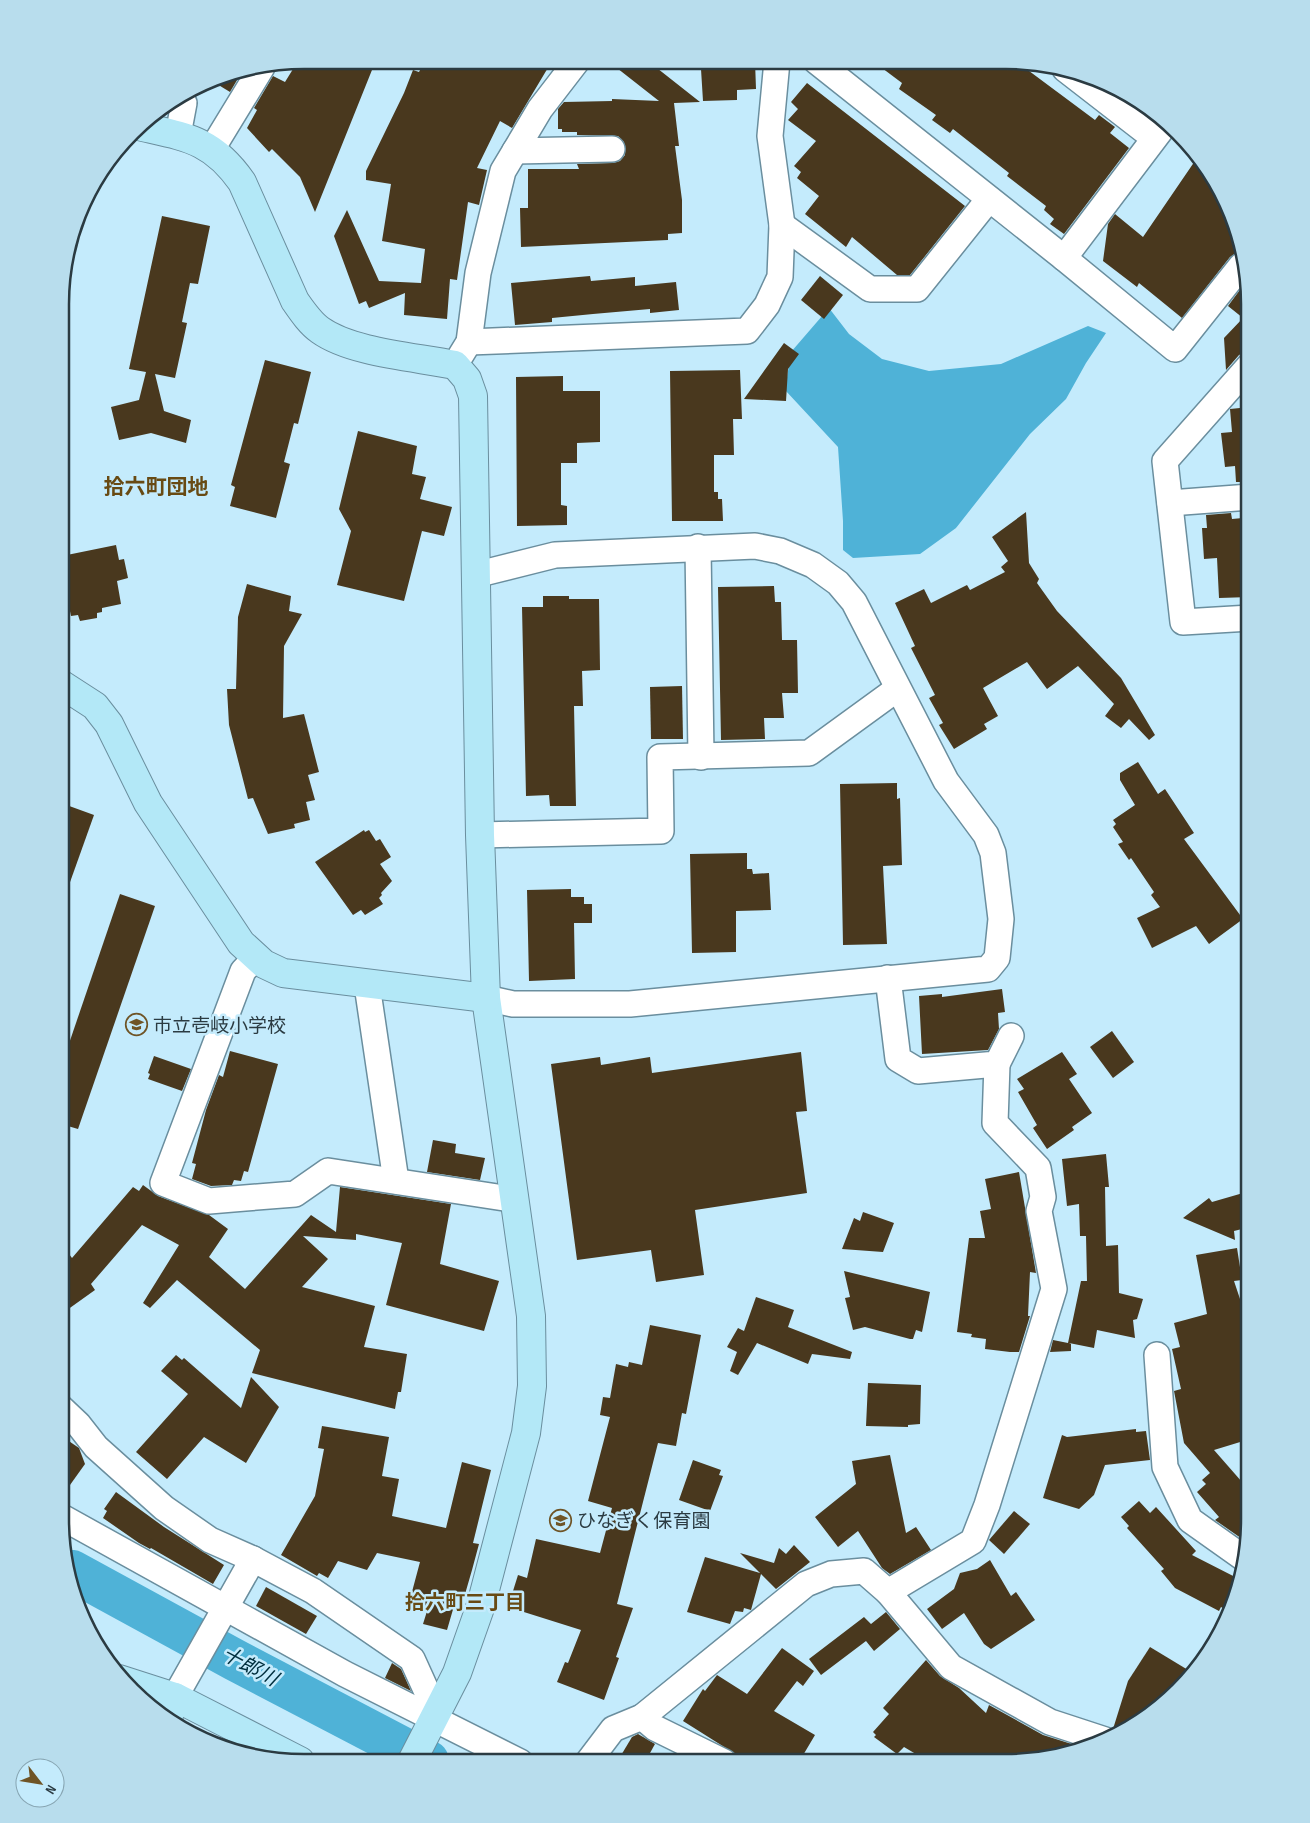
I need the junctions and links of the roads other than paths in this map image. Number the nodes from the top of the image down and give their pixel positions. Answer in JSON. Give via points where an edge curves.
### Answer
{"nodes":[{"id":1,"x":571,"y":69,"type":"edge"},
{"id":2,"x":776,"y":69,"type":"edge"},
{"id":3,"x":825,"y":69,"type":"edge"},
{"id":4,"x":258,"y":73,"type":"edge"},
{"id":5,"x":1087,"y":83,"type":"edge"},
{"id":6,"x":184,"y":101,"type":"edge"},
{"id":7,"x":148,"y":128,"type":"edge"},
{"id":8,"x":1160,"y":130,"type":"edge"},
{"id":9,"x":178,"y":135,"type":"junction"},
{"id":10,"x":212,"y":149,"type":"junction"},
{"id":11,"x":612,"y":149,"type":"dead end"},
{"id":12,"x":514,"y":151,"type":"junction"},
{"id":13,"x":989,"y":199,"type":"junction"},
{"id":14,"x":782,"y":225,"type":"junction"},
{"id":15,"x":1064,"y":258,"type":"junction"},
{"id":16,"x":1238,"y":269,"type":"edge"},
{"id":17,"x":469,"y":342,"type":"junction"},
{"id":18,"x":455,"y":365,"type":"junction"},
{"id":19,"x":1241,"y":375,"type":"edge"},
{"id":20,"x":1241,"y":498,"type":"edge"},
{"id":21,"x":1170,"y":503,"type":"junction"},
{"id":22,"x":698,"y":547,"type":"junction"},
{"id":23,"x":475,"y":575,"type":"junction"},
{"id":24,"x":1241,"y":619,"type":"edge"},
{"id":25,"x":897,"y":688,"type":"junction"},
{"id":26,"x":69,"y":689,"type":"edge"},
{"id":27,"x":701,"y":757,"type":"junction"},
{"id":28,"x":480,"y":835,"type":"junction"},
{"id":29,"x":256,"y":957,"type":"junction"},
{"id":30,"x":888,"y":978,"type":"junction"},
{"id":31,"x":367,"y":985,"type":"junction"},
{"id":32,"x":486,"y":998,"type":"junction"},
{"id":33,"x":1011,"y":1036,"type":"dead end"},
{"id":34,"x":997,"y":1064,"type":"junction"},
{"id":35,"x":396,"y":1182,"type":"junction"},
{"id":36,"x":514,"y":1195,"type":"junction"},
{"id":37,"x":1157,"y":1354,"type":"dead end"},
{"id":38,"x":69,"y":1416,"type":"edge"},
{"id":39,"x":69,"y":1521,"type":"edge"},
{"id":40,"x":1238,"y":1554,"type":"edge"},
{"id":41,"x":253,"y":1559,"type":"junction"},
{"id":42,"x":888,"y":1592,"type":"junction"},
{"id":43,"x":225,"y":1607,"type":"junction"},
{"id":44,"x":149,"y":1696,"type":"edge"},
{"id":45,"x":171,"y":1709,"type":"edge"},
{"id":46,"x":438,"y":1711,"type":"junction"},
{"id":47,"x":642,"y":1717,"type":"junction"},
{"id":48,"x":1095,"y":1737,"type":"edge"},
{"id":49,"x":280,"y":1753,"type":"edge"},
{"id":50,"x":416,"y":1754,"type":"edge"},
{"id":51,"x":507,"y":1754,"type":"edge"},
{"id":52,"x":594,"y":1754,"type":"edge"},
{"id":53,"x":708,"y":1754,"type":"edge"}],
"edges":[{"from":1,"to":12,"type":"street","via":[[540,109]]},
{"from":2,"to":14,"type":"street","via":[[770,136]]},
{"from":3,"to":13,"type":"street"},
{"from":4,"to":10,"type":"street"},
{"from":5,"to":8,"type":"street"},
{"from":6,"to":9,"type":"street"},
{"from":7,"to":9,"type":"street"},
{"from":8,"to":15,"type":"street"},
{"from":9,"to":10,"type":"street"},
{"from":10,"to":18,"type":"street","via":[[230,165],[242,182],[295,301],[320,331],[356,346]]},
{"from":11,"to":12,"type":"street"},
{"from":12,"to":17,"type":"street","via":[[503,171],[478,273]]},
{"from":13,"to":14,"type":"street","via":[[917,289],[870,289]]},
{"from":13,"to":15,"type":"street"},
{"from":14,"to":17,"type":"street","via":[[780,277],[767,305],[747,331]]},
{"from":15,"to":16,"type":"street","via":[[1175,349]]},
{"from":17,"to":18,"type":"street"},
{"from":18,"to":23,"type":"street","via":[[467,379],[473,396]]},
{"from":19,"to":21,"type":"street","via":[[1165,461]]},
{"from":20,"to":21,"type":"street"},
{"from":21,"to":24,"type":"street","via":[[1184,622]]},
{"from":22,"to":23,"type":"street","via":[[555,555]]},
{"from":22,"to":25,"type":"street","via":[[755,546],[780,551],[813,565],[838,583],[854,602]]},
{"from":22,"to":27,"type":"street"},
{"from":23,"to":28,"type":"street"},
{"from":25,"to":27,"type":"street","via":[[809,753]]},
{"from":25,"to":30,"type":"street","via":[[946,781],[986,835],[993,853],[1001,919],[997,958],[988,969]]},
{"from":26,"to":29,"type":"street","via":[[95,706],[109,724],[148,802],[241,943]]},
{"from":27,"to":28,"type":"street","via":[[660,757],[661,831]]},
{"from":28,"to":32,"type":"street"},
{"from":29,"to":31,"type":"street","via":[[283,973]]},
{"from":29,"to":35,"type":"street","via":[[243,971],[163,1182],[209,1200],[296,1194],[328,1171]]},
{"from":30,"to":32,"type":"street","via":[[630,1004],[513,1004]]},
{"from":30,"to":34,"type":"street","via":[[898,1059],[918,1071]]},
{"from":31,"to":32,"type":"street"},
{"from":31,"to":35,"type":"street"},
{"from":32,"to":36,"type":"street"},
{"from":33,"to":34,"type":"street"},
{"from":34,"to":42,"type":"street","via":[[995,1123],[1038,1168],[1043,1197],[1039,1212],[1054,1289],[987,1505],[972,1541]]},
{"from":35,"to":36,"type":"street","via":[[504,1198]]},
{"from":36,"to":46,"type":"street","via":[[531,1316],[533,1378],[526,1433],[481,1605],[457,1672]]},
{"from":37,"to":40,"type":"street","via":[[1165,1466],[1190,1520]]},
{"from":38,"to":41,"type":"street","via":[[96,1447],[164,1508],[210,1540]]},
{"from":39,"to":43,"type":"street"},
{"from":41,"to":43,"type":"street"},
{"from":41,"to":46,"type":"street","via":[[313,1591],[412,1659]]},
{"from":42,"to":47,"type":"street","via":[[864,1571],[831,1574],[806,1584]]},
{"from":42,"to":48,"type":"street","via":[[951,1667],[1050,1722]]},
{"from":43,"to":45,"type":"street"},
{"from":43,"to":46,"type":"street","via":[[346,1674]]},
{"from":44,"to":45,"type":"street"},
{"from":45,"to":49,"type":"street"},
{"from":46,"to":50,"type":"street"},
{"from":46,"to":51,"type":"street"},
{"from":47,"to":52,"type":"street","via":[[613,1729]]},
{"from":47,"to":53,"type":"street","via":[[655,1728]]}]}
